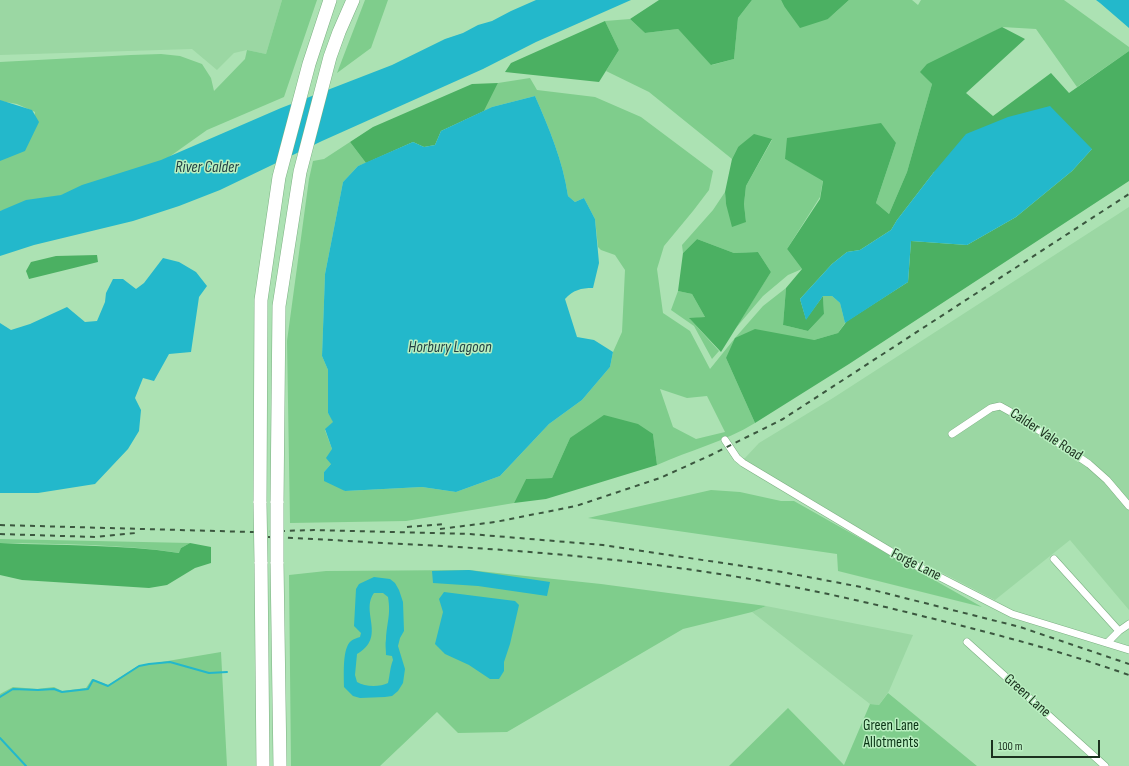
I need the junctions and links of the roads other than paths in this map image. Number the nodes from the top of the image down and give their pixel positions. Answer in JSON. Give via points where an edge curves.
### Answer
{"nodes":[{"id":1,"x":330,"y":0,"type":"edge"},
{"id":2,"x":353,"y":0,"type":"edge"},
{"id":3,"x":952,"y":434,"type":"dead end"},
{"id":4,"x":725,"y":440,"type":"dead end"},
{"id":5,"x":1129,"y":506,"type":"edge"},
{"id":6,"x":1054,"y":558,"type":"dead end"},
{"id":7,"x":1129,"y":624,"type":"edge"},
{"id":8,"x":1119,"y":631,"type":"junction"},
{"id":9,"x":967,"y":642,"type":"dead end"},
{"id":10,"x":1107,"y":643,"type":"junction"},
{"id":11,"x":1129,"y":650,"type":"edge"},
{"id":12,"x":263,"y":766,"type":"edge"},
{"id":13,"x":280,"y":766,"type":"edge"},
{"id":14,"x":1105,"y":766,"type":"edge"}],
"edges":[{"from":1,"to":12,"type":"highway","bridge":true,"via":[[308,64],[279,177],[261,300]]},
{"from":2,"to":13,"type":"highway","bridge":true,"via":[[330,57],[300,172],[279,306],[277,562]]},
{"from":3,"to":5,"type":"street","name":"Calder Vale Road","via":[[990,408],[1000,406],[1089,464]]},
{"from":4,"to":10,"type":"street","name":"Forge Lane","via":[[743,463],[910,564],[1012,614]]},
{"from":6,"to":8,"type":"street"},
{"from":7,"to":8,"type":"street"},
{"from":8,"to":10,"type":"street"},
{"from":9,"to":14,"type":"street","name":"Green Lane"},
{"from":10,"to":11,"type":"street","name":"Forge Lane"}]}
